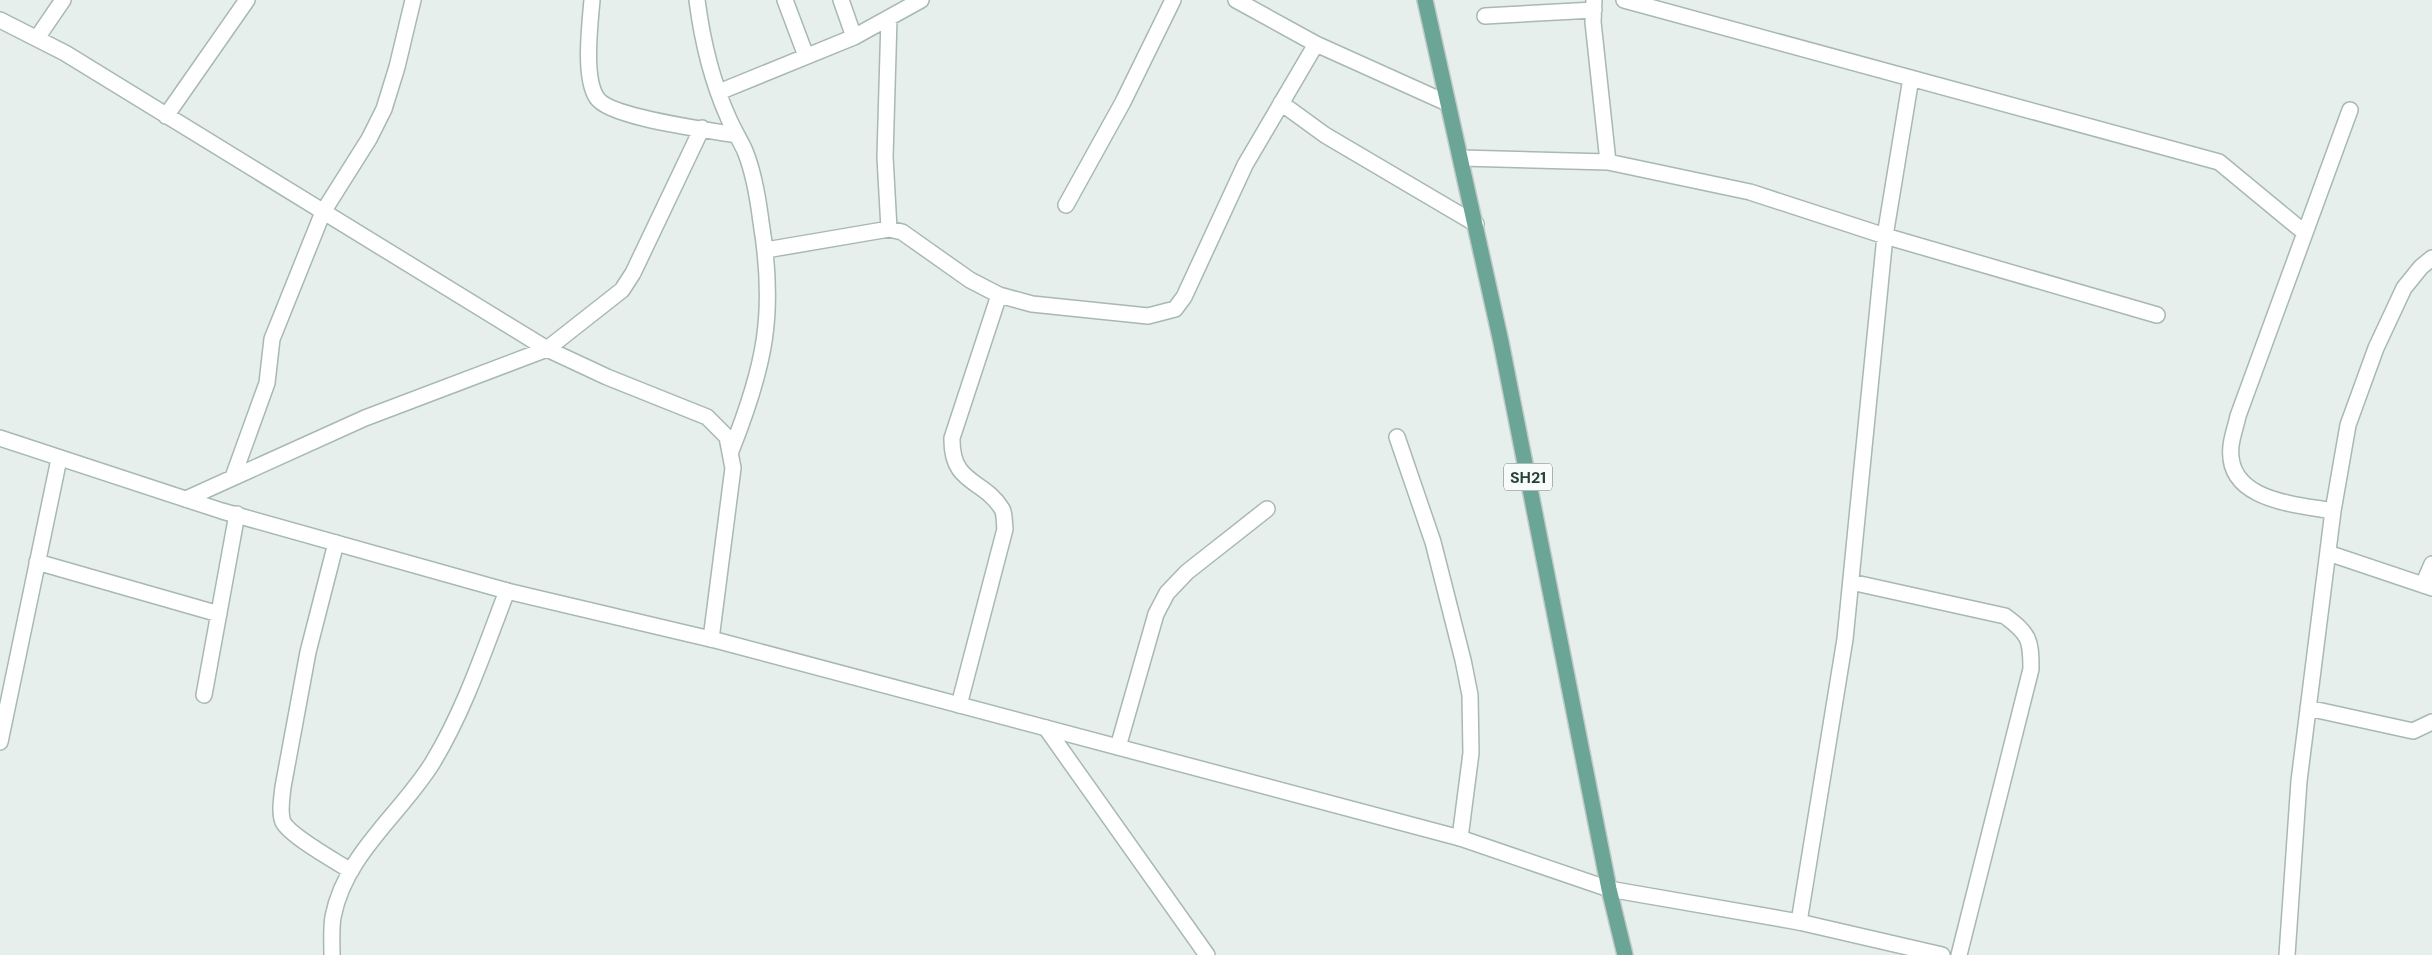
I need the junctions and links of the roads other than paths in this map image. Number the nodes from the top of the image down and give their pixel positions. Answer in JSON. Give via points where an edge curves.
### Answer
{"nodes":[{"id":1,"x":63,"y":0,"type":"edge"},
{"id":2,"x":248,"y":0,"type":"edge"},
{"id":3,"x":413,"y":0,"type":"edge"},
{"id":4,"x":592,"y":0,"type":"edge"},
{"id":5,"x":697,"y":0,"type":"edge"},
{"id":6,"x":785,"y":0,"type":"edge"},
{"id":7,"x":841,"y":0,"type":"edge"},
{"id":8,"x":921,"y":0,"type":"edge"},
{"id":9,"x":1172,"y":0,"type":"edge"},
{"id":10,"x":1236,"y":0,"type":"edge"},
{"id":11,"x":1425,"y":0,"type":"edge"},
{"id":12,"x":1624,"y":0,"type":"edge"},
{"id":13,"x":1594,"y":5,"type":"edge"},
{"id":14,"x":1485,"y":16,"type":"dead end"},
{"id":15,"x":889,"y":18,"type":"junction"},
{"id":16,"x":0,"y":20,"type":"edge"},
{"id":17,"x":854,"y":37,"type":"junction"},
{"id":18,"x":37,"y":38,"type":"junction"},
{"id":19,"x":1316,"y":44,"type":"junction"},
{"id":20,"x":806,"y":56,"type":"junction"},
{"id":21,"x":1911,"y":78,"type":"junction"},
{"id":22,"x":719,"y":92,"type":"junction"},
{"id":23,"x":1281,"y":103,"type":"junction"},
{"id":24,"x":1447,"y":103,"type":"junction"},
{"id":25,"x":2350,"y":110,"type":"dead end"},
{"id":26,"x":166,"y":116,"type":"junction"},
{"id":27,"x":702,"y":128,"type":"junction"},
{"id":28,"x":736,"y":135,"type":"junction"},
{"id":29,"x":1461,"y":158,"type":"junction"},
{"id":30,"x":1608,"y":162,"type":"junction"},
{"id":31,"x":1066,"y":205,"type":"dead end"},
{"id":32,"x":323,"y":212,"type":"junction"},
{"id":33,"x":1476,"y":224,"type":"junction"},
{"id":34,"x":889,"y":229,"type":"junction"},
{"id":35,"x":2305,"y":233,"type":"junction"},
{"id":36,"x":1885,"y":236,"type":"junction"},
{"id":37,"x":766,"y":250,"type":"junction"},
{"id":38,"x":2432,"y":258,"type":"edge"},
{"id":39,"x":1000,"y":294,"type":"junction"},
{"id":40,"x":2157,"y":315,"type":"dead end"},
{"id":41,"x":547,"y":348,"type":"junction"},
{"id":42,"x":1398,"y":437,"type":"dead end"},
{"id":43,"x":0,"y":438,"type":"edge"},
{"id":44,"x":731,"y":451,"type":"junction"},
{"id":45,"x":59,"y":458,"type":"junction"},
{"id":46,"x":233,"y":477,"type":"junction"},
{"id":47,"x":186,"y":499,"type":"junction"},
{"id":48,"x":1267,"y":509,"type":"dead end"},
{"id":49,"x":2333,"y":511,"type":"junction"},
{"id":50,"x":237,"y":514,"type":"junction"},
{"id":51,"x":336,"y":543,"type":"junction"},
{"id":52,"x":2328,"y":553,"type":"junction"},
{"id":53,"x":38,"y":562,"type":"junction"},
{"id":54,"x":2432,"y":564,"type":"edge"},
{"id":55,"x":1851,"y":582,"type":"junction"},
{"id":56,"x":2428,"y":587,"type":"edge"},
{"id":57,"x":507,"y":591,"type":"junction"},
{"id":58,"x":218,"y":614,"type":"junction"},
{"id":59,"x":711,"y":639,"type":"junction"},
{"id":60,"x":204,"y":695,"type":"dead end"},
{"id":61,"x":959,"y":705,"type":"junction"},
{"id":62,"x":2308,"y":708,"type":"junction"},
{"id":63,"x":2432,"y":722,"type":"edge"},
{"id":64,"x":1046,"y":728,"type":"junction"},
{"id":65,"x":0,"y":742,"type":"edge"},
{"id":66,"x":1118,"y":747,"type":"junction"},
{"id":67,"x":1460,"y":838,"type":"junction"},
{"id":68,"x":351,"y":871,"type":"junction"},
{"id":69,"x":1610,"y":889,"type":"junction"},
{"id":70,"x":1799,"y":922,"type":"junction"},
{"id":71,"x":332,"y":955,"type":"edge"},
{"id":72,"x":1207,"y":955,"type":"edge"},
{"id":73,"x":1625,"y":955,"type":"edge"},
{"id":74,"x":1942,"y":955,"type":"edge"},
{"id":75,"x":1959,"y":955,"type":"edge"},
{"id":76,"x":2287,"y":955,"type":"edge"}],
"edges":[{"from":1,"to":18,"type":"street"},
{"from":2,"to":26,"type":"street"},
{"from":3,"to":32,"type":"street","via":[[384,109]]},
{"from":4,"to":27,"type":"street","via":[[588,46],[593,89],[598,100],[610,109],[628,115]]},
{"from":5,"to":22,"type":"street"},
{"from":6,"to":20,"type":"street"},
{"from":7,"to":17,"type":"street"},
{"from":8,"to":15,"type":"street"},
{"from":9,"to":31,"type":"street"},
{"from":10,"to":19,"type":"street"},
{"from":11,"to":24,"type":"main road","number":"SH21"},
{"from":12,"to":21,"type":"street"},
{"from":13,"to":14,"type":"street"},
{"from":13,"to":30,"type":"street"},
{"from":15,"to":17,"type":"street"},
{"from":15,"to":34,"type":"street","via":[[885,157]]},
{"from":16,"to":18,"type":"street"},
{"from":17,"to":20,"type":"street"},
{"from":18,"to":26,"type":"street"},
{"from":19,"to":23,"type":"street"},
{"from":19,"to":24,"type":"street"},
{"from":20,"to":22,"type":"street"},
{"from":21,"to":35,"type":"street","via":[[2219,162]]},
{"from":21,"to":36,"type":"street"},
{"from":22,"to":28,"type":"street"},
{"from":23,"to":33,"type":"street","via":[[1324,135]]},
{"from":23,"to":39,"type":"street","via":[[1245,165],[1184,297],[1175,309],[1148,316],[1032,304]]},
{"from":24,"to":29,"type":"main road","number":"SH21"},
{"from":25,"to":35,"type":"street"},
{"from":26,"to":32,"type":"street"},
{"from":27,"to":28,"type":"street"},
{"from":27,"to":41,"type":"street","via":[[622,290]]},
{"from":28,"to":37,"type":"street","via":[[751,171]]},
{"from":29,"to":30,"type":"street"},
{"from":29,"to":33,"type":"main road","number":"SH21"},
{"from":30,"to":36,"type":"street","via":[[1750,192]]},
{"from":32,"to":41,"type":"street"},
{"from":32,"to":46,"type":"street","via":[[272,339],[267,383]]},
{"from":33,"to":69,"type":"main road","number":"SH21"},
{"from":34,"to":37,"type":"street"},
{"from":34,"to":39,"type":"street","via":[[902,232],[970,280]]},
{"from":35,"to":49,"type":"street","via":[[2238,416],[2231,448],[2235,472],[2248,489],[2267,498]]},
{"from":36,"to":40,"type":"street"},
{"from":36,"to":55,"type":"street"},
{"from":37,"to":44,"type":"street","via":[[768,316],[762,356],[750,404]]},
{"from":38,"to":49,"type":"street","via":[[2420,267],[2404,288],[2376,348],[2348,425]]},
{"from":39,"to":61,"type":"street","via":[[952,438],[952,456],[957,468],[1002,510],[1005,529]]},
{"from":41,"to":44,"type":"street","via":[[707,417],[727,437]]},
{"from":41,"to":46,"type":"street","via":[[365,418]]},
{"from":42,"to":67,"type":"street","via":[[1433,542],[1470,695],[1471,753]]},
{"from":43,"to":45,"type":"street"},
{"from":44,"to":59,"type":"street","via":[[733,468]]},
{"from":45,"to":47,"type":"street"},
{"from":45,"to":53,"type":"street"},
{"from":46,"to":47,"type":"street"},
{"from":47,"to":50,"type":"street"},
{"from":48,"to":66,"type":"street","via":[[1188,572],[1167,593],[1156,614]]},
{"from":49,"to":52,"type":"street"},
{"from":50,"to":51,"type":"street"},
{"from":50,"to":58,"type":"street"},
{"from":51,"to":57,"type":"street"},
{"from":51,"to":68,"type":"street","via":[[308,652],[281,807],[283,822],[293,833]]},
{"from":52,"to":56,"type":"street"},
{"from":52,"to":62,"type":"street"},
{"from":53,"to":58,"type":"street"},
{"from":53,"to":65,"type":"street"},
{"from":54,"to":56,"type":"street"},
{"from":55,"to":70,"type":"street","via":[[1845,639]]},
{"from":55,"to":75,"type":"street","via":[[2005,616],[2019,626],[2031,645],[2031,669]]},
{"from":57,"to":59,"type":"street"},
{"from":57,"to":68,"type":"street","via":[[460,711],[432,762]]},
{"from":58,"to":60,"type":"street"},
{"from":59,"to":61,"type":"street"},
{"from":61,"to":64,"type":"street"},
{"from":62,"to":63,"type":"street","via":[[2413,731]]},
{"from":62,"to":76,"type":"street"},
{"from":64,"to":66,"type":"street"},
{"from":64,"to":72,"type":"street"},
{"from":66,"to":67,"type":"street"},
{"from":67,"to":69,"type":"street"},
{"from":68,"to":71,"type":"street","via":[[344,882],[333,917]]},
{"from":69,"to":70,"type":"street"},
{"from":69,"to":73,"type":"main road","number":"SH21"},
{"from":70,"to":74,"type":"street"}]}
